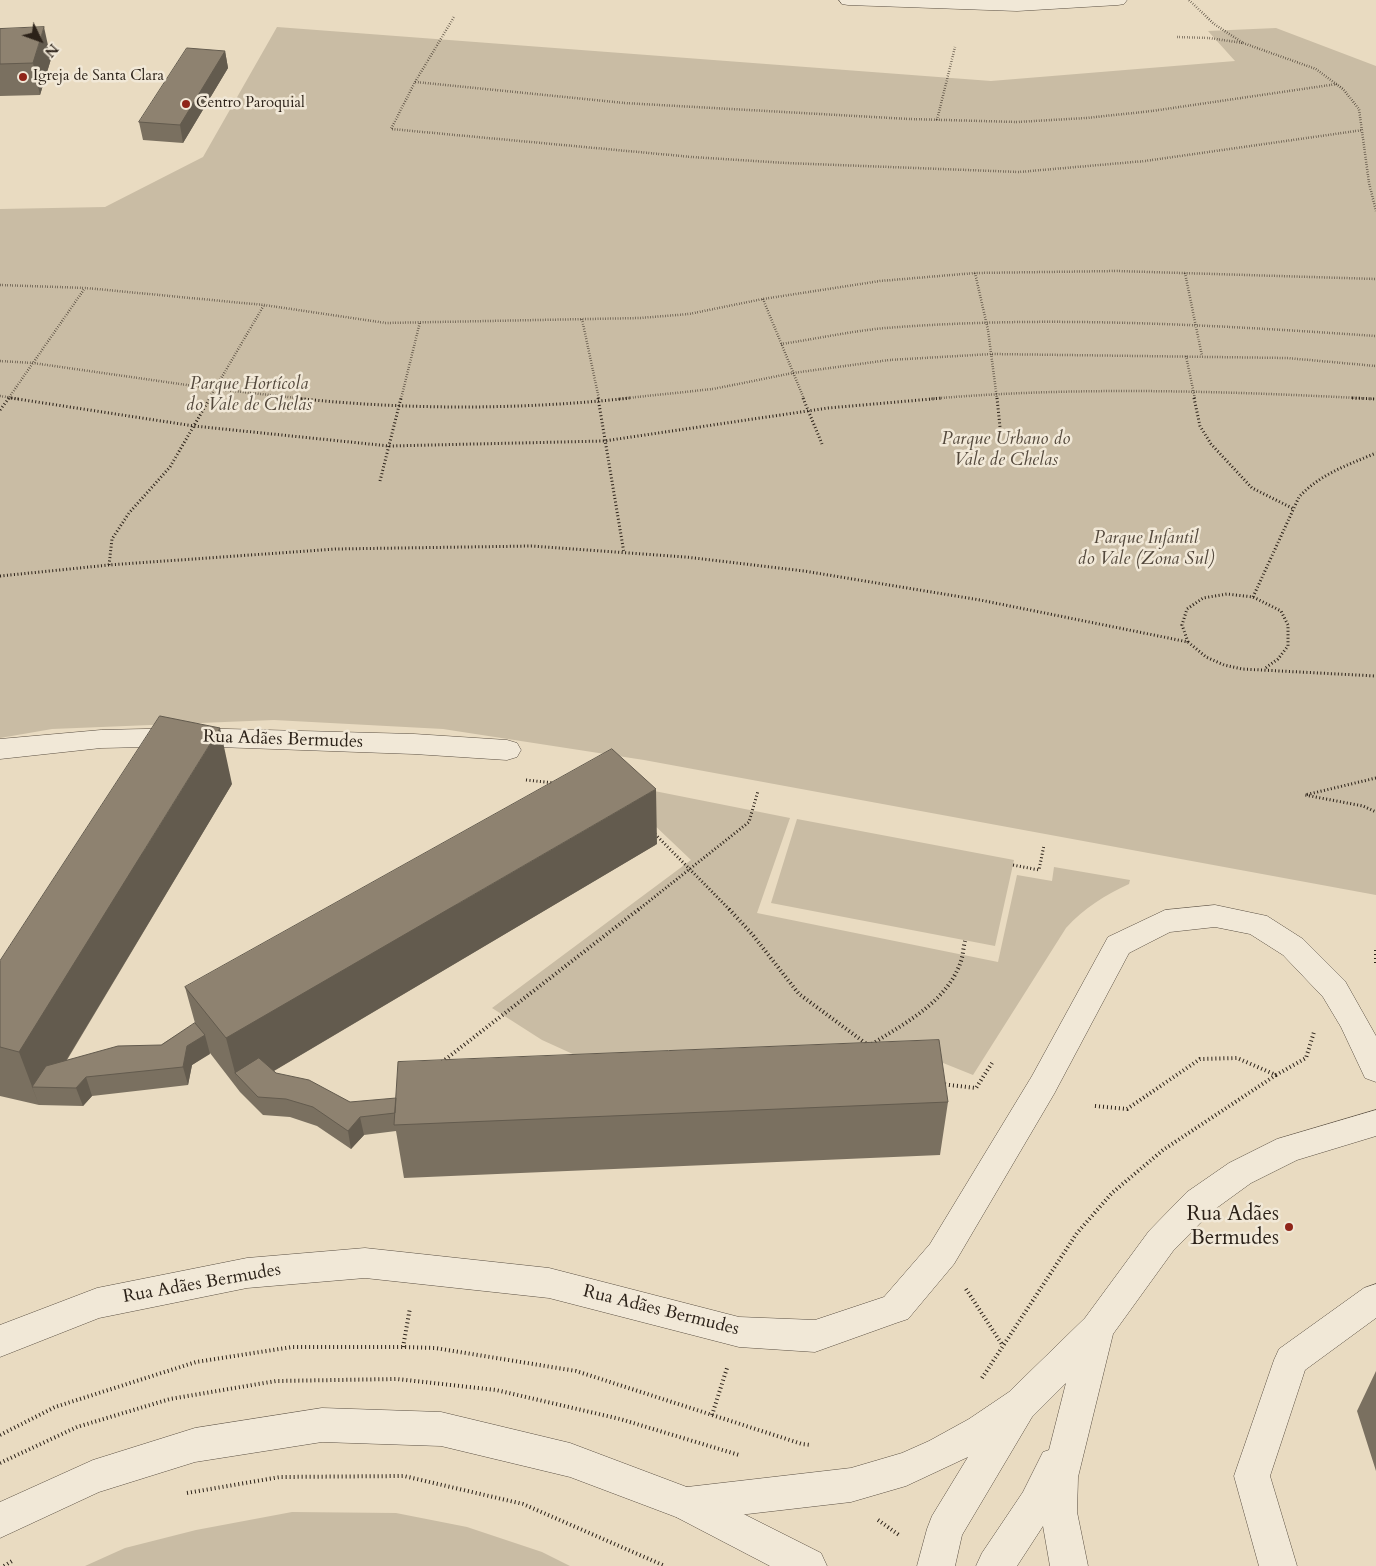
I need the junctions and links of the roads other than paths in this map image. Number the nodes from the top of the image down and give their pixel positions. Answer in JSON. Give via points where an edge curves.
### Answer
{"nodes":[{"id":1,"x":848,"y":0,"type":"edge"},
{"id":2,"x":1118,"y":0,"type":"edge"},
{"id":3,"x":0,"y":749,"type":"edge"},
{"id":4,"x":507,"y":750,"type":"dead end"},
{"id":5,"x":1376,"y":1068,"type":"edge"},
{"id":6,"x":1376,"y":1123,"type":"edge"},
{"id":7,"x":1376,"y":1299,"type":"edge"},
{"id":8,"x":1097,"y":1329,"type":"junction"},
{"id":9,"x":0,"y":1341,"type":"edge"},
{"id":10,"x":1021,"y":1404,"type":"junction"},
{"id":11,"x":1069,"y":1436,"type":"junction"},
{"id":12,"x":687,"y":1504,"type":"junction"},
{"id":13,"x":0,"y":1520,"type":"edge"},
{"id":14,"x":808,"y":1566,"type":"edge"},
{"id":15,"x":936,"y":1566,"type":"edge"},
{"id":16,"x":995,"y":1566,"type":"edge"},
{"id":17,"x":1069,"y":1566,"type":"edge"},
{"id":18,"x":1278,"y":1566,"type":"edge"}],
"edges":[{"from":1,"to":2,"type":"street","via":[[978,7],[1076,5]]},
{"from":3,"to":4,"type":"street","name":"Rua Adães Bermudes","via":[[101,739],[190,737]]},
{"from":5,"to":9,"type":"street","name":"Rua Adães Bermudes","via":[[1334,989],[1293,947],[1257,924],[1214,916],[1165,921],[1118,945],[1043,1084],[942,1254],[896,1308],[815,1336],[739,1332],[549,1283],[365,1263],[247,1273],[97,1303]]},
{"from":6,"to":8,"type":"street","via":[[1288,1149],[1240,1173],[1199,1202],[1161,1241]]},
{"from":7,"to":18,"type":"street","via":[[1292,1360],[1252,1476]]},
{"from":8,"to":10,"type":"street"},
{"from":8,"to":11,"type":"street"},
{"from":10,"to":12,"type":"street","via":[[949,1450],[906,1469],[827,1489]]},
{"from":10,"to":15,"type":"street","via":[[945,1528]]},
{"from":11,"to":16,"type":"street","via":[[1026,1524]]},
{"from":11,"to":17,"type":"street","via":[[1060,1477],[1059,1504]]},
{"from":12,"to":13,"type":"street","via":[[570,1460],[441,1429],[322,1425],[195,1445],[93,1477]]},
{"from":12,"to":14,"type":"street"}]}
